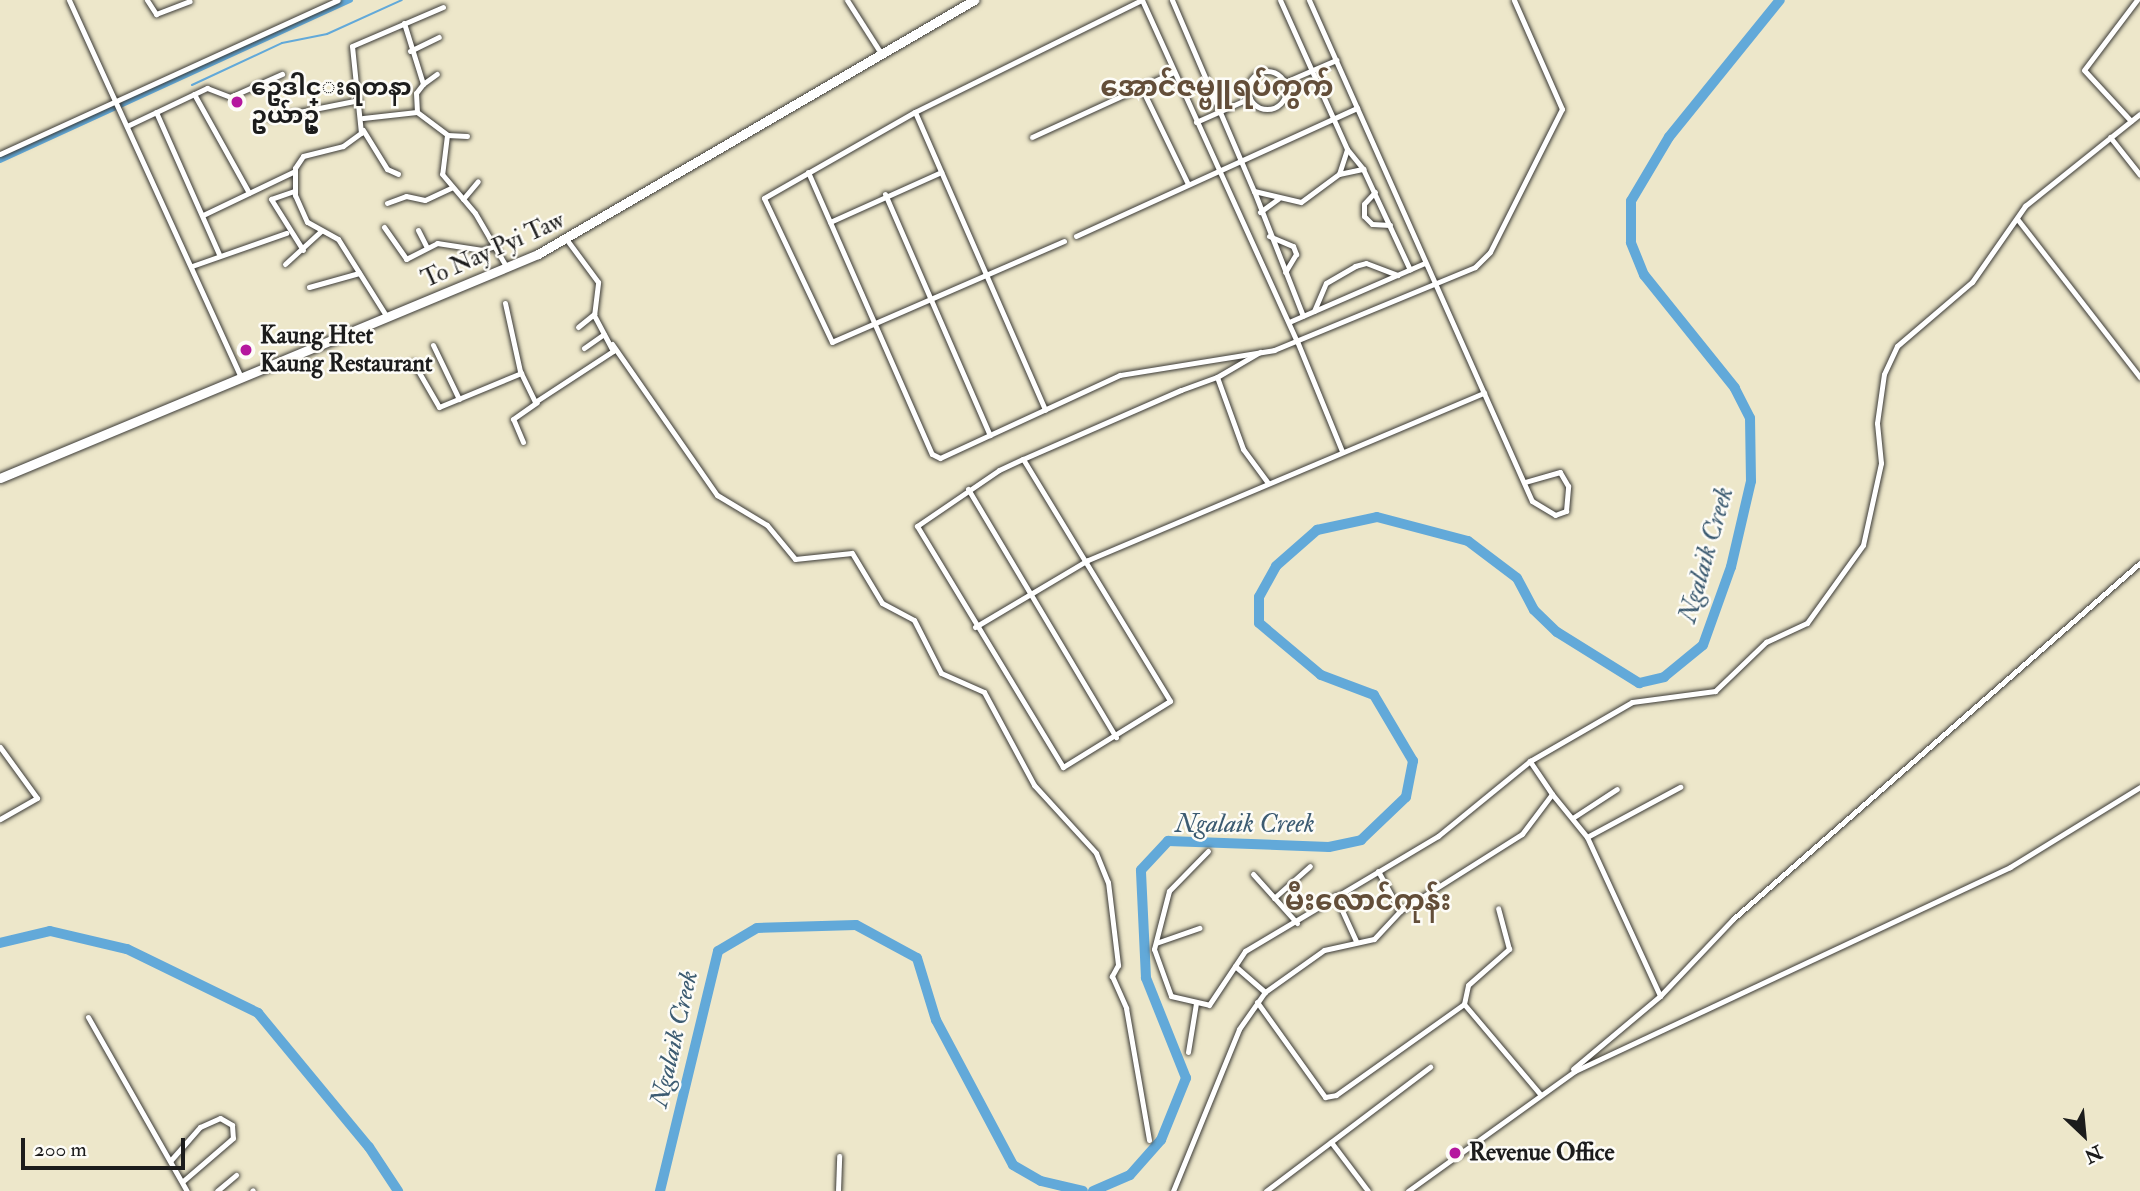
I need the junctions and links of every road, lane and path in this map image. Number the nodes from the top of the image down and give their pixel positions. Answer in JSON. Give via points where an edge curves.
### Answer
{"nodes":[{"id":1,"x":69,"y":0,"type":"edge"},
{"id":2,"x":147,"y":0,"type":"edge"},
{"id":3,"x":338,"y":0,"type":"edge"},
{"id":4,"x":847,"y":0,"type":"edge"},
{"id":5,"x":972,"y":0,"type":"edge"},
{"id":6,"x":1142,"y":0,"type":"edge"},
{"id":7,"x":1172,"y":0,"type":"edge"},
{"id":8,"x":1280,"y":0,"type":"edge"},
{"id":9,"x":1309,"y":0,"type":"edge"},
{"id":10,"x":1514,"y":0,"type":"edge"},
{"id":11,"x":2137,"y":0,"type":"edge"},
{"id":12,"x":190,"y":1,"type":"edge"},
{"id":13,"x":443,"y":7,"type":"dead end"},
{"id":14,"x":404,"y":23,"type":"junction"},
{"id":15,"x":439,"y":37,"type":"dead end"},
{"id":16,"x":411,"y":51,"type":"junction"},
{"id":17,"x":882,"y":55,"type":"junction"},
{"id":18,"x":1336,"y":61,"type":"junction"},
{"id":19,"x":1312,"y":71,"type":"junction"},
{"id":20,"x":1174,"y":72,"type":"junction"},
{"id":21,"x":282,"y":74,"type":"dead end"},
{"id":22,"x":438,"y":74,"type":"dead end"},
{"id":23,"x":1285,"y":82,"type":"junction"},
{"id":24,"x":423,"y":83,"type":"junction"},
{"id":25,"x":1143,"y":91,"type":"junction"},
{"id":26,"x":194,"y":94,"type":"junction"},
{"id":27,"x":1250,"y":98,"type":"junction"},
{"id":28,"x":359,"y":100,"type":"junction"},
{"id":29,"x":118,"y":106,"type":"junction"},
{"id":30,"x":1357,"y":108,"type":"junction"},
{"id":31,"x":1221,"y":110,"type":"junction"},
{"id":32,"x":156,"y":112,"type":"junction"},
{"id":33,"x":417,"y":112,"type":"junction"},
{"id":34,"x":915,"y":112,"type":"junction"},
{"id":35,"x":2140,"y":114,"type":"edge"},
{"id":36,"x":269,"y":118,"type":"dead end"},
{"id":37,"x":363,"y":118,"type":"junction"},
{"id":38,"x":1333,"y":119,"type":"junction"},
{"id":39,"x":2131,"y":121,"type":"junction"},
{"id":40,"x":1196,"y":122,"type":"junction"},
{"id":41,"x":127,"y":126,"type":"junction"},
{"id":42,"x":363,"y":130,"type":"junction"},
{"id":43,"x":447,"y":135,"type":"junction"},
{"id":44,"x":467,"y":136,"type":"dead end"},
{"id":45,"x":1032,"y":137,"type":"dead end"},
{"id":46,"x":2110,"y":137,"type":"junction"},
{"id":47,"x":1347,"y":149,"type":"junction"},
{"id":48,"x":0,"y":154,"type":"edge"},
{"id":49,"x":1242,"y":159,"type":"junction"},
{"id":50,"x":1363,"y":169,"type":"junction"},
{"id":51,"x":295,"y":171,"type":"junction"},
{"id":52,"x":1217,"y":171,"type":"junction"},
{"id":53,"x":808,"y":172,"type":"junction"},
{"id":54,"x":941,"y":172,"type":"junction"},
{"id":55,"x":398,"y":174,"type":"dead end"},
{"id":56,"x":1339,"y":174,"type":"junction"},
{"id":57,"x":2140,"y":174,"type":"edge"},
{"id":58,"x":478,"y":181,"type":"dead end"},
{"id":59,"x":1188,"y":184,"type":"junction"},
{"id":60,"x":451,"y":188,"type":"junction"},
{"id":61,"x":294,"y":191,"type":"junction"},
{"id":62,"x":1254,"y":191,"type":"junction"},
{"id":63,"x":1375,"y":192,"type":"junction"},
{"id":64,"x":249,"y":193,"type":"junction"},
{"id":65,"x":885,"y":194,"type":"junction"},
{"id":66,"x":463,"y":199,"type":"junction"},
{"id":67,"x":1278,"y":199,"type":"junction"},
{"id":68,"x":387,"y":203,"type":"dead end"},
{"id":69,"x":1260,"y":212,"type":"junction"},
{"id":70,"x":203,"y":215,"type":"junction"},
{"id":71,"x":2018,"y":220,"type":"junction"},
{"id":72,"x":830,"y":222,"type":"junction"},
{"id":73,"x":1390,"y":225,"type":"junction"},
{"id":74,"x":384,"y":227,"type":"dead end"},
{"id":75,"x":418,"y":230,"type":"dead end"},
{"id":76,"x":321,"y":231,"type":"junction"},
{"id":77,"x":286,"y":233,"type":"junction"},
{"id":78,"x":1076,"y":236,"type":"dead end"},
{"id":79,"x":1269,"y":236,"type":"junction"},
{"id":80,"x":567,"y":240,"type":"junction"},
{"id":81,"x":1064,"y":241,"type":"dead end"},
{"id":82,"x":426,"y":246,"type":"junction"},
{"id":83,"x":495,"y":246,"type":"junction"},
{"id":84,"x":303,"y":250,"type":"junction"},
{"id":85,"x":219,"y":254,"type":"junction"},
{"id":86,"x":1425,"y":263,"type":"junction"},
{"id":87,"x":285,"y":264,"type":"dead end"},
{"id":88,"x":192,"y":267,"type":"junction"},
{"id":89,"x":507,"y":268,"type":"junction"},
{"id":90,"x":1410,"y":270,"type":"junction"},
{"id":91,"x":1285,"y":272,"type":"junction"},
{"id":92,"x":359,"y":273,"type":"junction"},
{"id":93,"x":986,"y":275,"type":"junction"},
{"id":94,"x":1398,"y":275,"type":"junction"},
{"id":95,"x":1434,"y":281,"type":"junction"},
{"id":96,"x":309,"y":287,"type":"dead end"},
{"id":97,"x":931,"y":299,"type":"junction"},
{"id":98,"x":505,"y":303,"type":"dead end"},
{"id":99,"x":1314,"y":311,"type":"junction"},
{"id":100,"x":594,"y":314,"type":"junction"},
{"id":101,"x":1303,"y":316,"type":"junction"},
{"id":102,"x":387,"y":317,"type":"junction"},
{"id":103,"x":1289,"y":322,"type":"junction"},
{"id":104,"x":875,"y":324,"type":"junction"},
{"id":105,"x":578,"y":327,"type":"dead end"},
{"id":106,"x":604,"y":334,"type":"junction"},
{"id":107,"x":1297,"y":342,"type":"junction"},
{"id":108,"x":612,"y":344,"type":"junction"},
{"id":109,"x":433,"y":345,"type":"dead end"},
{"id":110,"x":584,"y":348,"type":"dead end"},
{"id":111,"x":1260,"y":352,"type":"junction"},
{"id":112,"x":413,"y":362,"type":"dead end"},
{"id":113,"x":521,"y":373,"type":"junction"},
{"id":114,"x":1217,"y":377,"type":"junction"},
{"id":115,"x":2140,"y":377,"type":"edge"},
{"id":116,"x":241,"y":378,"type":"junction"},
{"id":117,"x":1484,"y":393,"type":"junction"},
{"id":118,"x":459,"y":399,"type":"junction"},
{"id":119,"x":537,"y":402,"type":"junction"},
{"id":120,"x":1045,"y":410,"type":"junction"},
{"id":121,"x":990,"y":435,"type":"junction"},
{"id":122,"x":523,"y":442,"type":"dead end"},
{"id":123,"x":1342,"y":451,"type":"junction"},
{"id":124,"x":1023,"y":459,"type":"junction"},
{"id":125,"x":0,"y":478,"type":"edge"},
{"id":126,"x":1268,"y":482,"type":"junction"},
{"id":127,"x":1525,"y":482,"type":"junction"},
{"id":128,"x":968,"y":489,"type":"junction"},
{"id":129,"x":1088,"y":560,"type":"junction"},
{"id":130,"x":2140,"y":563,"type":"edge"},
{"id":131,"x":1031,"y":594,"type":"junction"},
{"id":132,"x":975,"y":627,"type":"junction"},
{"id":133,"x":1116,"y":737,"type":"junction"},
{"id":134,"x":0,"y":747,"type":"edge"},
{"id":135,"x":1530,"y":761,"type":"junction"},
{"id":136,"x":1680,"y":787,"type":"dead end"},
{"id":137,"x":2140,"y":787,"type":"edge"},
{"id":138,"x":1617,"y":789,"type":"dead end"},
{"id":139,"x":1552,"y":794,"type":"junction"},
{"id":140,"x":1574,"y":817,"type":"junction"},
{"id":141,"x":0,"y":819,"type":"edge"},
{"id":142,"x":1587,"y":837,"type":"junction"},
{"id":143,"x":1208,"y":851,"type":"dead end"},
{"id":144,"x":1310,"y":866,"type":"dead end"},
{"id":145,"x":1378,"y":871,"type":"junction"},
{"id":146,"x":1253,"y":874,"type":"dead end"},
{"id":147,"x":1335,"y":895,"type":"junction"},
{"id":148,"x":1274,"y":898,"type":"junction"},
{"id":149,"x":1498,"y":908,"type":"dead end"},
{"id":150,"x":1400,"y":911,"type":"junction"},
{"id":151,"x":1297,"y":922,"type":"junction"},
{"id":152,"x":1199,"y":928,"type":"dead end"},
{"id":153,"x":1356,"y":941,"type":"junction"},
{"id":154,"x":1156,"y":943,"type":"junction"},
{"id":155,"x":1236,"y":966,"type":"junction"},
{"id":156,"x":1265,"y":992,"type":"junction"},
{"id":157,"x":1660,"y":996,"type":"junction"},
{"id":158,"x":1257,"y":1002,"type":"junction"},
{"id":159,"x":1196,"y":1003,"type":"junction"},
{"id":160,"x":1464,"y":1004,"type":"junction"},
{"id":161,"x":88,"y":1017,"type":"dead end"},
{"id":162,"x":1188,"y":1052,"type":"dead end"},
{"id":163,"x":1430,"y":1067,"type":"dead end"},
{"id":164,"x":1563,"y":1078,"type":"junction"},
{"id":165,"x":1540,"y":1094,"type":"junction"},
{"id":166,"x":1149,"y":1140,"type":"dead end"},
{"id":167,"x":1331,"y":1142,"type":"junction"},
{"id":168,"x":839,"y":1156,"type":"dead end"},
{"id":169,"x":171,"y":1160,"type":"junction"},
{"id":170,"x":236,"y":1175,"type":"dead end"},
{"id":171,"x":183,"y":1181,"type":"junction"},
{"id":172,"x":187,"y":1191,"type":"edge"},
{"id":173,"x":217,"y":1191,"type":"edge"},
{"id":174,"x":838,"y":1191,"type":"edge"},
{"id":175,"x":1173,"y":1191,"type":"edge"},
{"id":176,"x":1266,"y":1191,"type":"edge"},
{"id":177,"x":1368,"y":1191,"type":"edge"},
{"id":178,"x":1408,"y":1191,"type":"edge"}],
"edges":[{"from":1,"to":29,"type":"street"},
{"from":2,"to":12,"type":"street","via":[[156,14]]},
{"from":3,"to":29,"type":"street"},
{"from":4,"to":17,"type":"street"},
{"from":5,"to":17,"type":"main road","name":"To Nay Pyi Taw"},
{"from":6,"to":20,"type":"street"},
{"from":6,"to":34,"type":"street"},
{"from":7,"to":31,"type":"street"},
{"from":8,"to":19,"type":"street"},
{"from":9,"to":18,"type":"street"},
{"from":10,"to":95,"type":"street","via":[[1562,109],[1490,253],[1475,267]]},
{"from":11,"to":39,"type":"street","via":[[2084,70]]},
{"from":13,"to":14,"type":"street"},
{"from":14,"to":16,"type":"street"},
{"from":14,"to":28,"type":"street","via":[[351,47]]},
{"from":15,"to":16,"type":"street"},
{"from":16,"to":24,"type":"street"},
{"from":17,"to":80,"type":"main road","name":"To Nay Pyi Taw"},
{"from":18,"to":19,"type":"street"},
{"from":18,"to":30,"type":"street"},
{"from":19,"to":23,"type":"street"},
{"from":19,"to":38,"type":"street"},
{"from":20,"to":25,"type":"street"},
{"from":20,"to":40,"type":"street"},
{"from":21,"to":26,"type":"street","via":[[230,97],[214,87]]},
{"from":22,"to":24,"type":"street"},
{"from":23,"to":27,"type":"street","via":[[1276,73],[1258,74],[1249,84]]},
{"from":23,"to":27,"type":"street","via":[[1279,106],[1265,110]]},
{"from":24,"to":33,"type":"street","via":[[416,93]]},
{"from":25,"to":45,"type":"street"},
{"from":25,"to":59,"type":"street"},
{"from":26,"to":32,"type":"street"},
{"from":26,"to":64,"type":"street"},
{"from":27,"to":31,"type":"street"},
{"from":28,"to":36,"type":"street"},
{"from":28,"to":37,"type":"street"},
{"from":29,"to":41,"type":"street"},
{"from":29,"to":48,"type":"street"},
{"from":30,"to":38,"type":"street"},
{"from":30,"to":86,"type":"street"},
{"from":31,"to":40,"type":"street"},
{"from":31,"to":49,"type":"street"},
{"from":32,"to":41,"type":"street"},
{"from":32,"to":70,"type":"street"},
{"from":33,"to":37,"type":"street"},
{"from":33,"to":43,"type":"street"},
{"from":34,"to":53,"type":"street"},
{"from":34,"to":54,"type":"street"},
{"from":35,"to":39,"type":"street"},
{"from":37,"to":42,"type":"street"},
{"from":38,"to":47,"type":"street"},
{"from":38,"to":49,"type":"street"},
{"from":39,"to":46,"type":"street"},
{"from":40,"to":52,"type":"street"},
{"from":41,"to":88,"type":"street"},
{"from":42,"to":51,"type":"street","via":[[343,146],[303,156]]},
{"from":42,"to":55,"type":"street","via":[[387,169]]},
{"from":43,"to":44,"type":"street"},
{"from":43,"to":60,"type":"street","via":[[440,168]]},
{"from":46,"to":57,"type":"street"},
{"from":46,"to":71,"type":"street","via":[[2025,206]]},
{"from":47,"to":50,"type":"street"},
{"from":47,"to":56,"type":"street"},
{"from":49,"to":52,"type":"street"},
{"from":49,"to":62,"type":"street"},
{"from":50,"to":56,"type":"street"},
{"from":50,"to":63,"type":"street"},
{"from":51,"to":61,"type":"street"},
{"from":51,"to":64,"type":"street"},
{"from":52,"to":59,"type":"street"},
{"from":52,"to":103,"type":"street"},
{"from":53,"to":72,"type":"street"},
{"from":53,"to":104,"type":"street","via":[[768,194],[765,204],[830,341]]},
{"from":54,"to":65,"type":"street"},
{"from":54,"to":93,"type":"street"},
{"from":56,"to":67,"type":"street","via":[[1301,202]]},
{"from":58,"to":66,"type":"street"},
{"from":59,"to":78,"type":"street"},
{"from":60,"to":66,"type":"street"},
{"from":60,"to":68,"type":"street","via":[[425,200],[406,196]]},
{"from":61,"to":76,"type":"street","via":[[307,222]]},
{"from":61,"to":77,"type":"street","via":[[271,198]]},
{"from":62,"to":67,"type":"street"},
{"from":62,"to":69,"type":"street"},
{"from":63,"to":73,"type":"street"},
{"from":63,"to":73,"type":"street","via":[[1364,204],[1364,216],[1372,224]]},
{"from":64,"to":70,"type":"street"},
{"from":65,"to":72,"type":"street"},
{"from":65,"to":97,"type":"street"},
{"from":66,"to":83,"type":"street"},
{"from":67,"to":69,"type":"street"},
{"from":69,"to":79,"type":"street"},
{"from":70,"to":85,"type":"street"},
{"from":71,"to":115,"type":"street"},
{"from":71,"to":135,"type":"street","via":[[1972,282],[1897,346],[1884,374],[1877,423],[1881,463],[1873,512],[1856,563],[1825,604],[1807,623],[1766,642],[1715,691],[1632,702]]},
{"from":72,"to":104,"type":"street"},
{"from":73,"to":90,"type":"street"},
{"from":74,"to":82,"type":"street","via":[[403,258]]},
{"from":75,"to":82,"type":"street"},
{"from":76,"to":84,"type":"street"},
{"from":76,"to":92,"type":"street","via":[[338,239]]},
{"from":77,"to":84,"type":"street"},
{"from":77,"to":85,"type":"street"},
{"from":79,"to":91,"type":"street"},
{"from":79,"to":91,"type":"street","via":[[1293,246],[1296,254]]},
{"from":80,"to":89,"type":"main road","name":"To Nay Pyi Taw"},
{"from":80,"to":100,"type":"street","via":[[598,282]]},
{"from":81,"to":93,"type":"street"},
{"from":82,"to":83,"type":"street"},
{"from":83,"to":89,"type":"street"},
{"from":84,"to":87,"type":"street"},
{"from":85,"to":88,"type":"street"},
{"from":86,"to":90,"type":"street"},
{"from":86,"to":95,"type":"street"},
{"from":88,"to":116,"type":"street"},
{"from":89,"to":102,"type":"main road","name":"To Nay Pyi Taw"},
{"from":90,"to":94,"type":"street"},
{"from":91,"to":101,"type":"street"},
{"from":92,"to":96,"type":"street"},
{"from":92,"to":102,"type":"street"},
{"from":93,"to":97,"type":"street"},
{"from":93,"to":120,"type":"street"},
{"from":94,"to":99,"type":"street"},
{"from":94,"to":99,"type":"street","via":[[1366,263],[1355,266],[1326,283]]},
{"from":95,"to":107,"type":"street"},
{"from":95,"to":117,"type":"street"},
{"from":97,"to":104,"type":"street"},
{"from":97,"to":121,"type":"street"},
{"from":98,"to":113,"type":"street"},
{"from":99,"to":101,"type":"street"},
{"from":100,"to":105,"type":"street"},
{"from":100,"to":106,"type":"street"},
{"from":101,"to":103,"type":"street"},
{"from":102,"to":116,"type":"main road","name":"To Nay Pyi Taw"},
{"from":103,"to":107,"type":"street"},
{"from":104,"to":121,"type":"street","via":[[933,456]]},
{"from":106,"to":108,"type":"street"},
{"from":106,"to":110,"type":"street"},
{"from":107,"to":111,"type":"street"},
{"from":107,"to":123,"type":"street"},
{"from":108,"to":119,"type":"street","via":[[613,351]]},
{"from":108,"to":166,"type":"street","via":[[717,495],[767,525],[795,559],[852,553],[882,603],[914,620],[942,673],[984,692],[1034,785],[1096,853],[1108,882],[1118,965],[1112,976],[1126,1008]]},
{"from":109,"to":118,"type":"street"},
{"from":111,"to":114,"type":"street"},
{"from":111,"to":120,"type":"street","via":[[1120,375]]},
{"from":112,"to":118,"type":"street","via":[[437,407]]},
{"from":113,"to":118,"type":"street"},
{"from":113,"to":119,"type":"street"},
{"from":114,"to":124,"type":"street"},
{"from":114,"to":126,"type":"street","via":[[1243,449]]},
{"from":116,"to":125,"type":"main road","name":"To Nay Pyi Taw"},
{"from":117,"to":123,"type":"street"},
{"from":117,"to":127,"type":"street"},
{"from":119,"to":122,"type":"street","via":[[513,419]]},
{"from":120,"to":121,"type":"street"},
{"from":123,"to":126,"type":"street"},
{"from":124,"to":128,"type":"street"},
{"from":124,"to":129,"type":"street"},
{"from":126,"to":129,"type":"street"},
{"from":127,"to":127,"type":"street","via":[[1560,472],[1568,486],[1566,511],[1555,515],[1535,504]]},
{"from":128,"to":131,"type":"street"},
{"from":128,"to":132,"type":"street","via":[[917,530]]},
{"from":129,"to":131,"type":"street"},
{"from":129,"to":133,"type":"street","via":[[1170,701]]},
{"from":130,"to":157,"type":"street","via":[[1733,919]]},
{"from":131,"to":132,"type":"street"},
{"from":131,"to":133,"type":"street"},
{"from":132,"to":133,"type":"street","via":[[1061,767]]},
{"from":134,"to":141,"type":"street","via":[[37,798]]},
{"from":135,"to":139,"type":"street"},
{"from":135,"to":145,"type":"street","via":[[1438,836]]},
{"from":136,"to":142,"type":"street"},
{"from":137,"to":164,"type":"street","via":[[2010,867]]},
{"from":138,"to":140,"type":"street"},
{"from":139,"to":140,"type":"street"},
{"from":139,"to":150,"type":"street","via":[[1522,834]]},
{"from":140,"to":142,"type":"street"},
{"from":142,"to":157,"type":"street"},
{"from":143,"to":154,"type":"street","via":[[1170,891]]},
{"from":144,"to":148,"type":"street"},
{"from":145,"to":147,"type":"street"},
{"from":145,"to":150,"type":"street"},
{"from":146,"to":148,"type":"street"},
{"from":147,"to":151,"type":"street"},
{"from":147,"to":153,"type":"street"},
{"from":148,"to":151,"type":"street"},
{"from":149,"to":160,"type":"street","via":[[1509,949],[1468,985]]},
{"from":150,"to":153,"type":"street","via":[[1374,939]]},
{"from":151,"to":155,"type":"street","via":[[1245,951]]},
{"from":152,"to":154,"type":"street"},
{"from":153,"to":156,"type":"street","via":[[1324,950]]},
{"from":154,"to":159,"type":"street","via":[[1171,996]]},
{"from":155,"to":156,"type":"street"},
{"from":155,"to":159,"type":"street","via":[[1217,1001]]},
{"from":156,"to":158,"type":"street"},
{"from":157,"to":164,"type":"street"},
{"from":158,"to":160,"type":"street","via":[[1325,1097],[1336,1096]]},
{"from":158,"to":175,"type":"street","via":[[1238,1029]]},
{"from":159,"to":162,"type":"street"},
{"from":160,"to":165,"type":"street"},
{"from":161,"to":169,"type":"street"},
{"from":163,"to":167,"type":"street"},
{"from":164,"to":165,"type":"street"},
{"from":165,"to":178,"type":"street"},
{"from":167,"to":176,"type":"street"},
{"from":167,"to":177,"type":"street"},
{"from":168,"to":174,"type":"street"},
{"from":169,"to":171,"type":"street"},
{"from":169,"to":171,"type":"street","via":[[200,1127],[220,1118],[232,1125],[233,1138]]},
{"from":170,"to":173,"type":"street"},
{"from":171,"to":172,"type":"street"}]}
